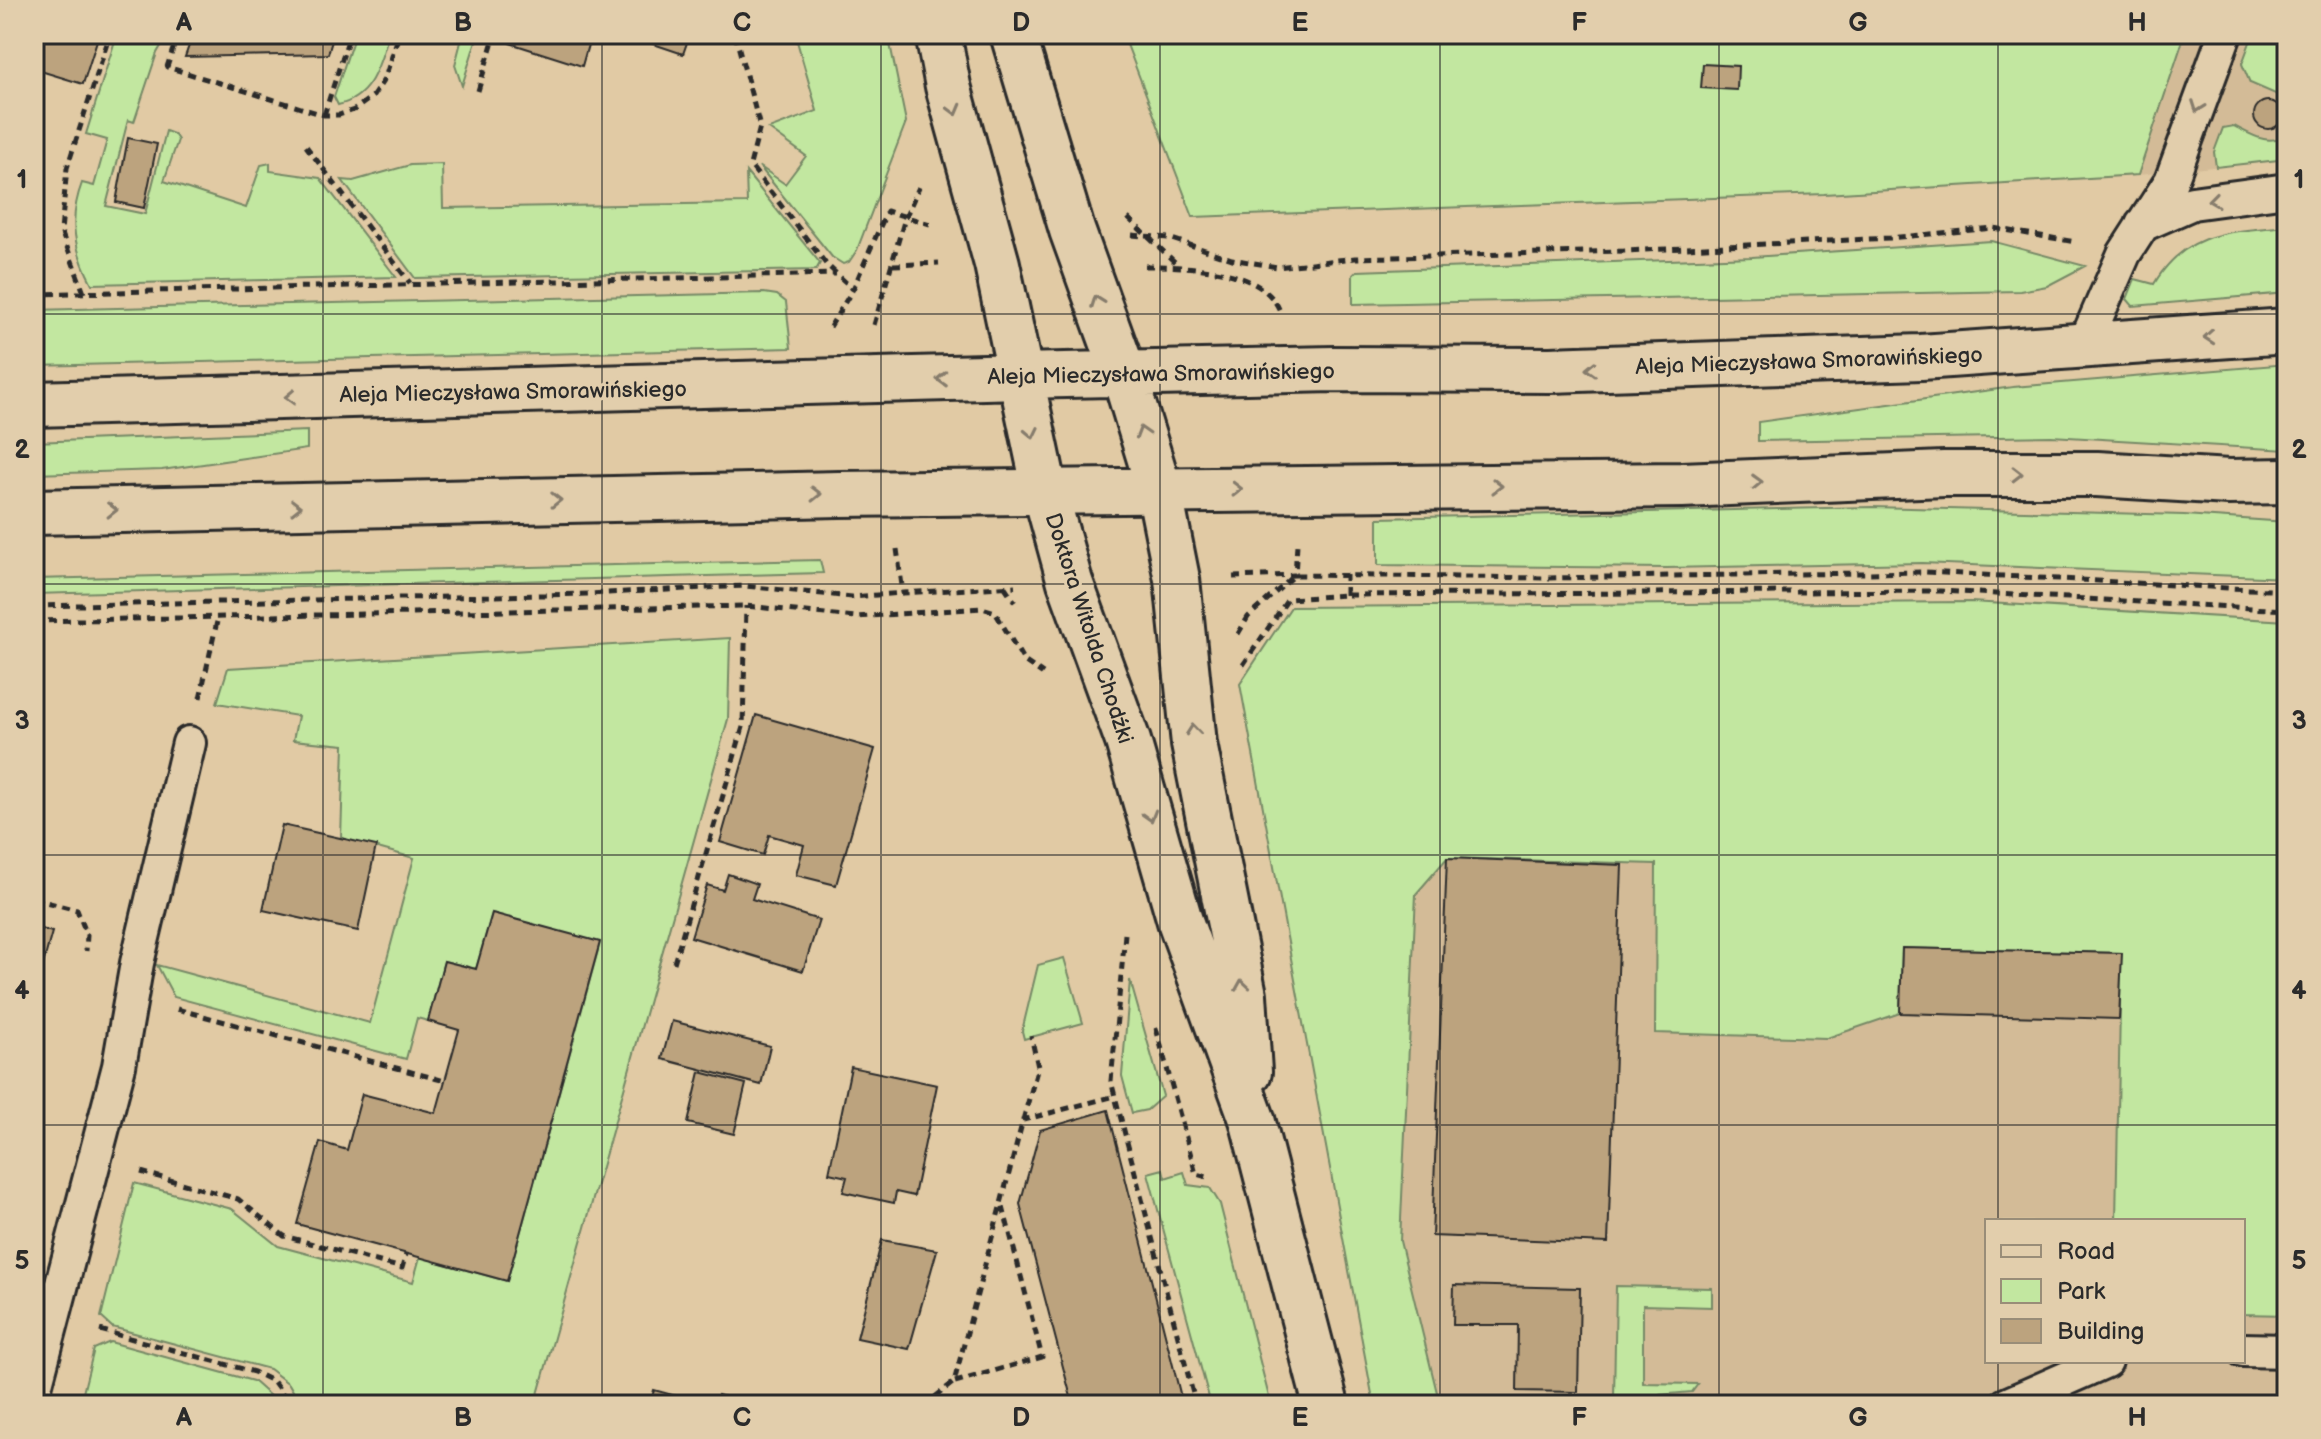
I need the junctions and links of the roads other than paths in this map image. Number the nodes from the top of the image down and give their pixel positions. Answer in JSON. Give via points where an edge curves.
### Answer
{"nodes":[{"id":1,"x":938,"y":34,"type":"edge"},
{"id":2,"x":1013,"y":34,"type":"edge"},
{"id":3,"x":2225,"y":34,"type":"edge"},
{"id":4,"x":2287,"y":190,"type":"edge"},
{"id":5,"x":2142,"y":225,"type":"junction"},
{"id":6,"x":2287,"y":331,"type":"edge"},
{"id":7,"x":2083,"y":348,"type":"junction"},
{"id":8,"x":1124,"y":374,"type":"junction"},
{"id":9,"x":1020,"y":376,"type":"junction"},
{"id":10,"x":34,"y":404,"type":"edge"},
{"id":11,"x":2287,"y":481,"type":"edge"},
{"id":12,"x":1159,"y":489,"type":"junction"},
{"id":13,"x":1045,"y":491,"type":"junction"},
{"id":14,"x":34,"y":512,"type":"edge"},
{"id":15,"x":189,"y":743,"type":"road end"},
{"id":16,"x":1252,"y":1119,"type":"junction"},
{"id":17,"x":2245,"y":1350,"type":"edge"},
{"id":18,"x":2287,"y":1351,"type":"edge"},
{"id":19,"x":2101,"y":1363,"type":"edge"},
{"id":20,"x":37,"y":1371,"type":"edge"},
{"id":21,"x":1326,"y":1405,"type":"edge"},
{"id":22,"x":2006,"y":1405,"type":"edge"}],
"edges":[{"from":1,"to":9,"type":"main road","name":"Doktora Witolda Chodźki","one_way":true},
{"from":8,"to":2,"type":"main road","name":"Doktora Witolda Chodźki","one_way":true,"via":[[1072,230]]},
{"from":3,"to":5,"type":"lane","one_way":true,"via":[[2171,181]]},
{"from":4,"to":5,"type":"lane","one_way":true,"via":[[2192,203]]},
{"from":5,"to":7,"type":"lane"},
{"from":6,"to":7,"type":"main road","name":"Aleja Mieczysława Smorawińskiego","one_way":true},
{"from":7,"to":8,"type":"main road","name":"Aleja Mieczysława Smorawińskiego","one_way":true,"via":[[1550,370]]},
{"from":8,"to":9,"type":"main road","name":"Aleja Mieczysława Smorawińskiego"},
{"from":12,"to":8,"type":"main road","name":"Doktora Witolda Chodźki","one_way":true},
{"from":9,"to":10,"type":"main road","name":"Aleja Mieczysława Smorawińskiego","one_way":true},
{"from":9,"to":13,"type":"main road","name":"Doktora Witolda Chodźki","one_way":true},
{"from":12,"to":11,"type":"main road","one_way":true,"via":[[1682,485],[1944,474]]},
{"from":12,"to":13,"type":"main road"},
{"from":16,"to":12,"type":"main road","name":"Doktora Witolda Chodźki","one_way":true,"via":[[1244,995],[1194,744],[1177,579]]},
{"from":14,"to":13,"type":"main road","one_way":true},
{"from":13,"to":16,"type":"main road","name":"Doktora Witolda Chodźki","one_way":true,"via":[[1070,582],[1128,741],[1180,921]]},
{"from":15,"to":20,"type":"lane","via":[[137,963],[119,1066]]},
{"from":16,"to":21,"type":"main road","name":"Doktora Witolda Chodźki"},
{"from":17,"to":18,"type":"lane"},
{"from":19,"to":22,"type":"lane"}]}
